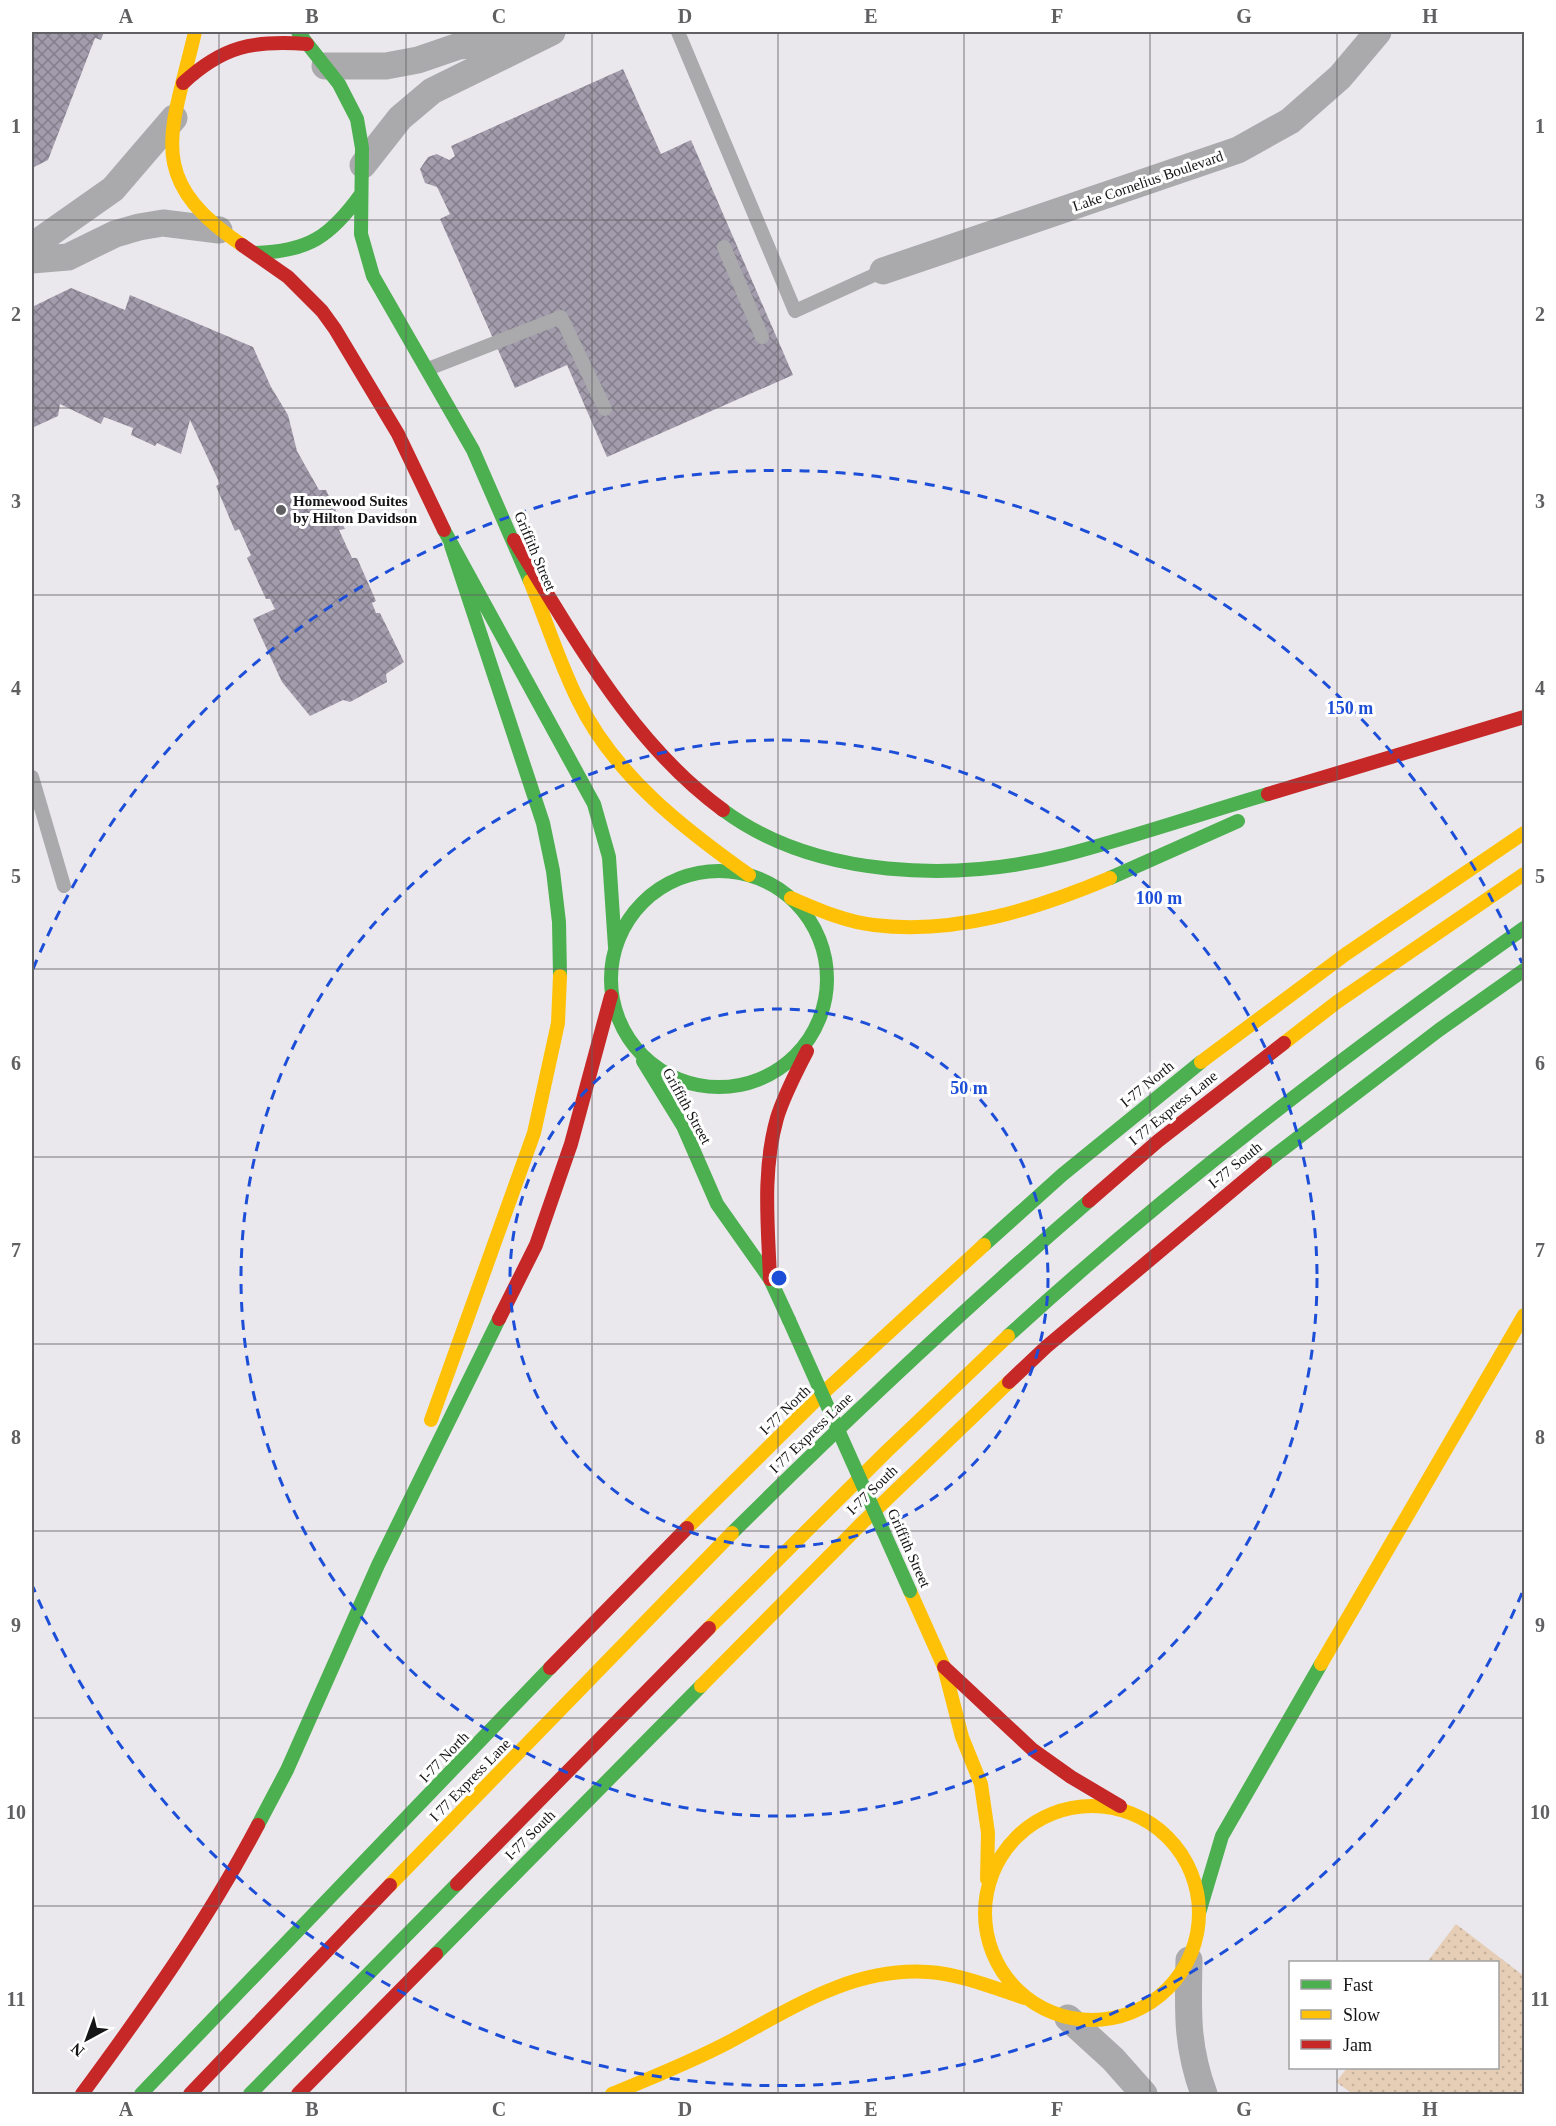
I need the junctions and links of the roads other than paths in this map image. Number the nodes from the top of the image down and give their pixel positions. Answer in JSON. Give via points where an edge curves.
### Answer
{"nodes":[{"id":1,"x":195,"y":32,"type":"edge"},
{"id":2,"x":298,"y":32,"type":"edge"},
{"id":3,"x":678,"y":32,"type":"edge"},
{"id":4,"x":1378,"y":32,"type":"edge"},
{"id":5,"x":543,"y":35,"type":"edge"},
{"id":6,"x":307,"y":44,"type":"junction"},
{"id":7,"x":325,"y":66,"type":"junction"},
{"id":8,"x":183,"y":83,"type":"junction"},
{"id":9,"x":174,"y":117,"type":"junction"},
{"id":10,"x":363,"y":165,"type":"junction"},
{"id":11,"x":361,"y":194,"type":"junction"},
{"id":12,"x":219,"y":230,"type":"junction"},
{"id":13,"x":32,"y":246,"type":"edge"},
{"id":14,"x":724,"y":247,"type":"dead end"},
{"id":15,"x":255,"y":253,"type":"junction"},
{"id":16,"x":32,"y":260,"type":"edge"},
{"id":17,"x":883,"y":271,"type":"joint"},
{"id":18,"x":762,"y":337,"type":"dead end"},
{"id":19,"x":428,"y":369,"type":"junction"},
{"id":20,"x":605,"y":409,"type":"dead end"},
{"id":21,"x":514,"y":540,"type":"junction"},
{"id":22,"x":451,"y":545,"type":"junction"},
{"id":23,"x":1524,"y":717,"type":"edge"},
{"id":24,"x":1358,"y":768,"type":"junction"},
{"id":25,"x":32,"y":777,"type":"edge"},
{"id":26,"x":1524,"y":833,"type":"edge"},
{"id":27,"x":1524,"y":874,"type":"edge"},
{"id":28,"x":749,"y":875,"type":"junction"},
{"id":29,"x":64,"y":886,"type":"dead end"},
{"id":30,"x":791,"y":898,"type":"junction"},
{"id":31,"x":1524,"y":928,"type":"edge"},
{"id":32,"x":615,"y":947,"type":"junction"},
{"id":33,"x":1524,"y":970,"type":"edge"},
{"id":34,"x":611,"y":996,"type":"junction"},
{"id":35,"x":815,"y":1035,"type":"junction"},
{"id":36,"x":630,"y":1041,"type":"junction"},
{"id":37,"x":770,"y":1279,"type":"junction"},
{"id":38,"x":1524,"y":1315,"type":"edge"},
{"id":39,"x":378,"y":1565,"type":"junction"},
{"id":40,"x":944,"y":1667,"type":"junction"},
{"id":41,"x":1138,"y":1816,"type":"junction"},
{"id":42,"x":987,"y":1890,"type":"junction"},
{"id":43,"x":1199,"y":1913,"type":"junction"},
{"id":44,"x":1189,"y":1960,"type":"junction"},
{"id":45,"x":1025,"y":1998,"type":"junction"},
{"id":46,"x":1068,"y":2018,"type":"junction"},
{"id":47,"x":82,"y":2094,"type":"edge"},
{"id":48,"x":141,"y":2094,"type":"edge"},
{"id":49,"x":190,"y":2094,"type":"edge"},
{"id":50,"x":250,"y":2094,"type":"edge"},
{"id":51,"x":298,"y":2094,"type":"edge"},
{"id":52,"x":612,"y":2094,"type":"edge"},
{"id":53,"x":1144,"y":2094,"type":"edge"},
{"id":54,"x":1204,"y":2094,"type":"edge"}],
"edges":[{"from":1,"to":8,"type":"main road"},
{"from":2,"to":6,"type":"main road"},
{"from":3,"to":17,"type":"lane","via":[[795,311]]},
{"from":4,"to":17,"type":"street","name":"Lake Cornelius Boulevard","via":[[1340,77],[1290,121],[1238,150]]},
{"from":5,"to":7,"type":"street","via":[[459,46],[386,66]]},
{"from":5,"to":10,"type":"street","via":[[432,91],[400,118]]},
{"from":6,"to":7,"type":"main road"},
{"from":6,"to":8,"type":"main road","via":[[269,40],[247,44],[209,61]]},
{"from":7,"to":10,"type":"main road","via":[[348,97],[357,118]]},
{"from":8,"to":9,"type":"main road"},
{"from":9,"to":12,"type":"main road","via":[[172,158],[178,179],[188,199]]},
{"from":9,"to":13,"type":"street","via":[[113,189]]},
{"from":10,"to":11,"type":"main road"},
{"from":11,"to":15,"type":"main road","via":[[345,217],[316,242],[280,254]]},
{"from":11,"to":19,"type":"main road","name":"Griffith Street","via":[[361,234],[366,259]]},
{"from":12,"to":15,"type":"main road"},
{"from":12,"to":16,"type":"street","via":[[163,223],[116,234],[68,257]]},
{"from":14,"to":18,"type":"lane"},
{"from":15,"to":22,"type":"main road","via":[[306,293],[335,329],[398,434]]},
{"from":19,"to":20,"type":"lane","via":[[561,317]]},
{"from":19,"to":21,"type":"main road","name":"Griffith Street","via":[[473,450]]},
{"from":21,"to":24,"type":"main road","via":[[624,708],[696,790],[761,833],[837,861],[928,872],[1017,865]]},
{"from":21,"to":28,"type":"main road","name":"Griffith Street","via":[[578,700],[600,738],[657,804]]},
{"from":22,"to":32,"type":"main road","via":[[603,826],[612,873]]},
{"from":22,"to":39,"type":"main road","via":[[543,823],[559,922],[558,1023],[534,1132]]},
{"from":23,"to":24,"type":"main road"},
{"from":24,"to":30,"type":"main road","via":[[1098,882],[1015,910],[961,923],[875,926],[829,914]]},
{"from":25,"to":29,"type":"lane"},
{"from":26,"to":48,"type":"main road","name":"I-77 North","via":[[1372,934],[1267,1010],[1064,1174],[967,1260],[684,1532]]},
{"from":27,"to":49,"type":"main road","name":"I 77 Express Lane","via":[[1288,1038],[1105,1185],[990,1285],[708,1556]]},
{"from":28,"to":30,"type":"main road"},
{"from":28,"to":32,"type":"main road","via":[[701,871],[656,889],[638,905]]},
{"from":30,"to":35,"type":"main road","name":"Griffith Street","via":[[807,916],[826,961],[826,986]]},
{"from":31,"to":50,"type":"main road","via":[[1419,1002],[1225,1150],[1023,1322],[837,1498]]},
{"from":32,"to":34,"type":"main road"},
{"from":33,"to":51,"type":"main road","name":"I-77 South","via":[[1237,1184],[1046,1347],[862,1523]]},
{"from":34,"to":36,"type":"main road"},
{"from":34,"to":39,"type":"main road","via":[[571,1144],[536,1245]]},
{"from":35,"to":36,"type":"main road","via":[[781,1068],[736,1086],[712,1087],[666,1073]]},
{"from":35,"to":37,"type":"main road","name":"Griffith Street","via":[[786,1093],[771,1148],[767,1196]]},
{"from":36,"to":37,"type":"main road","name":"Griffith Street","via":[[683,1126],[717,1204]]},
{"from":37,"to":40,"type":"main road","name":"Griffith Street","bridge":true},
{"from":38,"to":43,"type":"main road","via":[[1237,1808],[1222,1836]]},
{"from":39,"to":47,"type":"main road","via":[[257,1830],[188,1946]]},
{"from":40,"to":41,"type":"main road","name":"Griffith Street","via":[[1052,1764]]},
{"from":40,"to":42,"type":"main road","name":"Griffith Street","via":[[986,1808]]},
{"from":41,"to":42,"type":"main road","via":[[1091,1806],[1045,1817],[1024,1829],[1008,1846]]},
{"from":41,"to":43,"type":"main road","via":[[1176,1846],[1191,1874]]},
{"from":42,"to":45,"type":"main road","via":[[987,1938],[1008,1981]]},
{"from":43,"to":44,"type":"main road","via":[[1197,1937]]},
{"from":44,"to":46,"type":"main road","via":[[1168,1989],[1139,2010],[1093,2021]]},
{"from":44,"to":54,"type":"street","via":[[1187,2029]]},
{"from":45,"to":46,"type":"main road"},
{"from":45,"to":52,"type":"main road","via":[[961,1977],[926,1972],[846,1982],[795,2004],[687,2062]]},
{"from":46,"to":53,"type":"street"}]}
